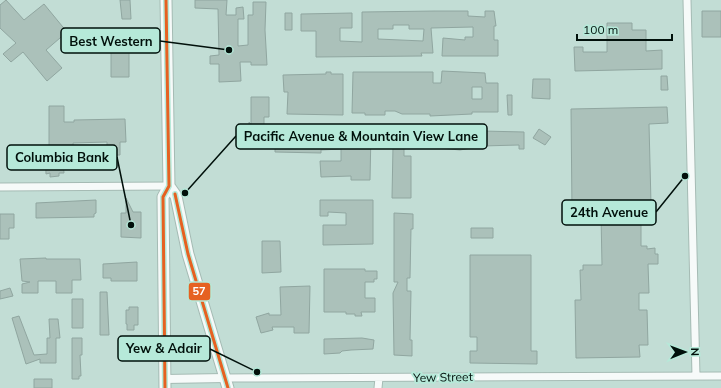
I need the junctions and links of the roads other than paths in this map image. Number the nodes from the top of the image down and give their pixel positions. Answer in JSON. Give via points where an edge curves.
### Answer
{"nodes":[{"id":1,"x":166,"y":0,"type":"edge"},
{"id":2,"x":687,"y":0,"type":"edge"},
{"id":3,"x":169,"y":186,"type":"junction"},
{"id":4,"x":0,"y":187,"type":"edge"},
{"id":5,"x":696,"y":376,"type":"junction"},
{"id":6,"x":721,"y":376,"type":"edge"},
{"id":7,"x":378,"y":378,"type":"junction"},
{"id":8,"x":165,"y":383,"type":"edge"},
{"id":9,"x":227,"y":383,"type":"edge"},
{"id":10,"x":378,"y":388,"type":"edge"}],
"edges":[{"from":1,"to":3,"type":"highway"},
{"from":2,"to":5,"type":"street"},
{"from":3,"to":4,"type":"street"},
{"from":3,"to":8,"type":"highway","via":[[163,197]]},
{"from":3,"to":9,"type":"highway","via":[[176,196],[188,254]]},
{"from":5,"to":6,"type":"street","name":"Yew Street"},
{"from":5,"to":7,"type":"street","name":"Yew Street"},
{"from":7,"to":9,"type":"street","name":"Yew Street"},
{"from":7,"to":10,"type":"street"},
{"from":8,"to":9,"type":"street","name":"Yew Street"}]}
